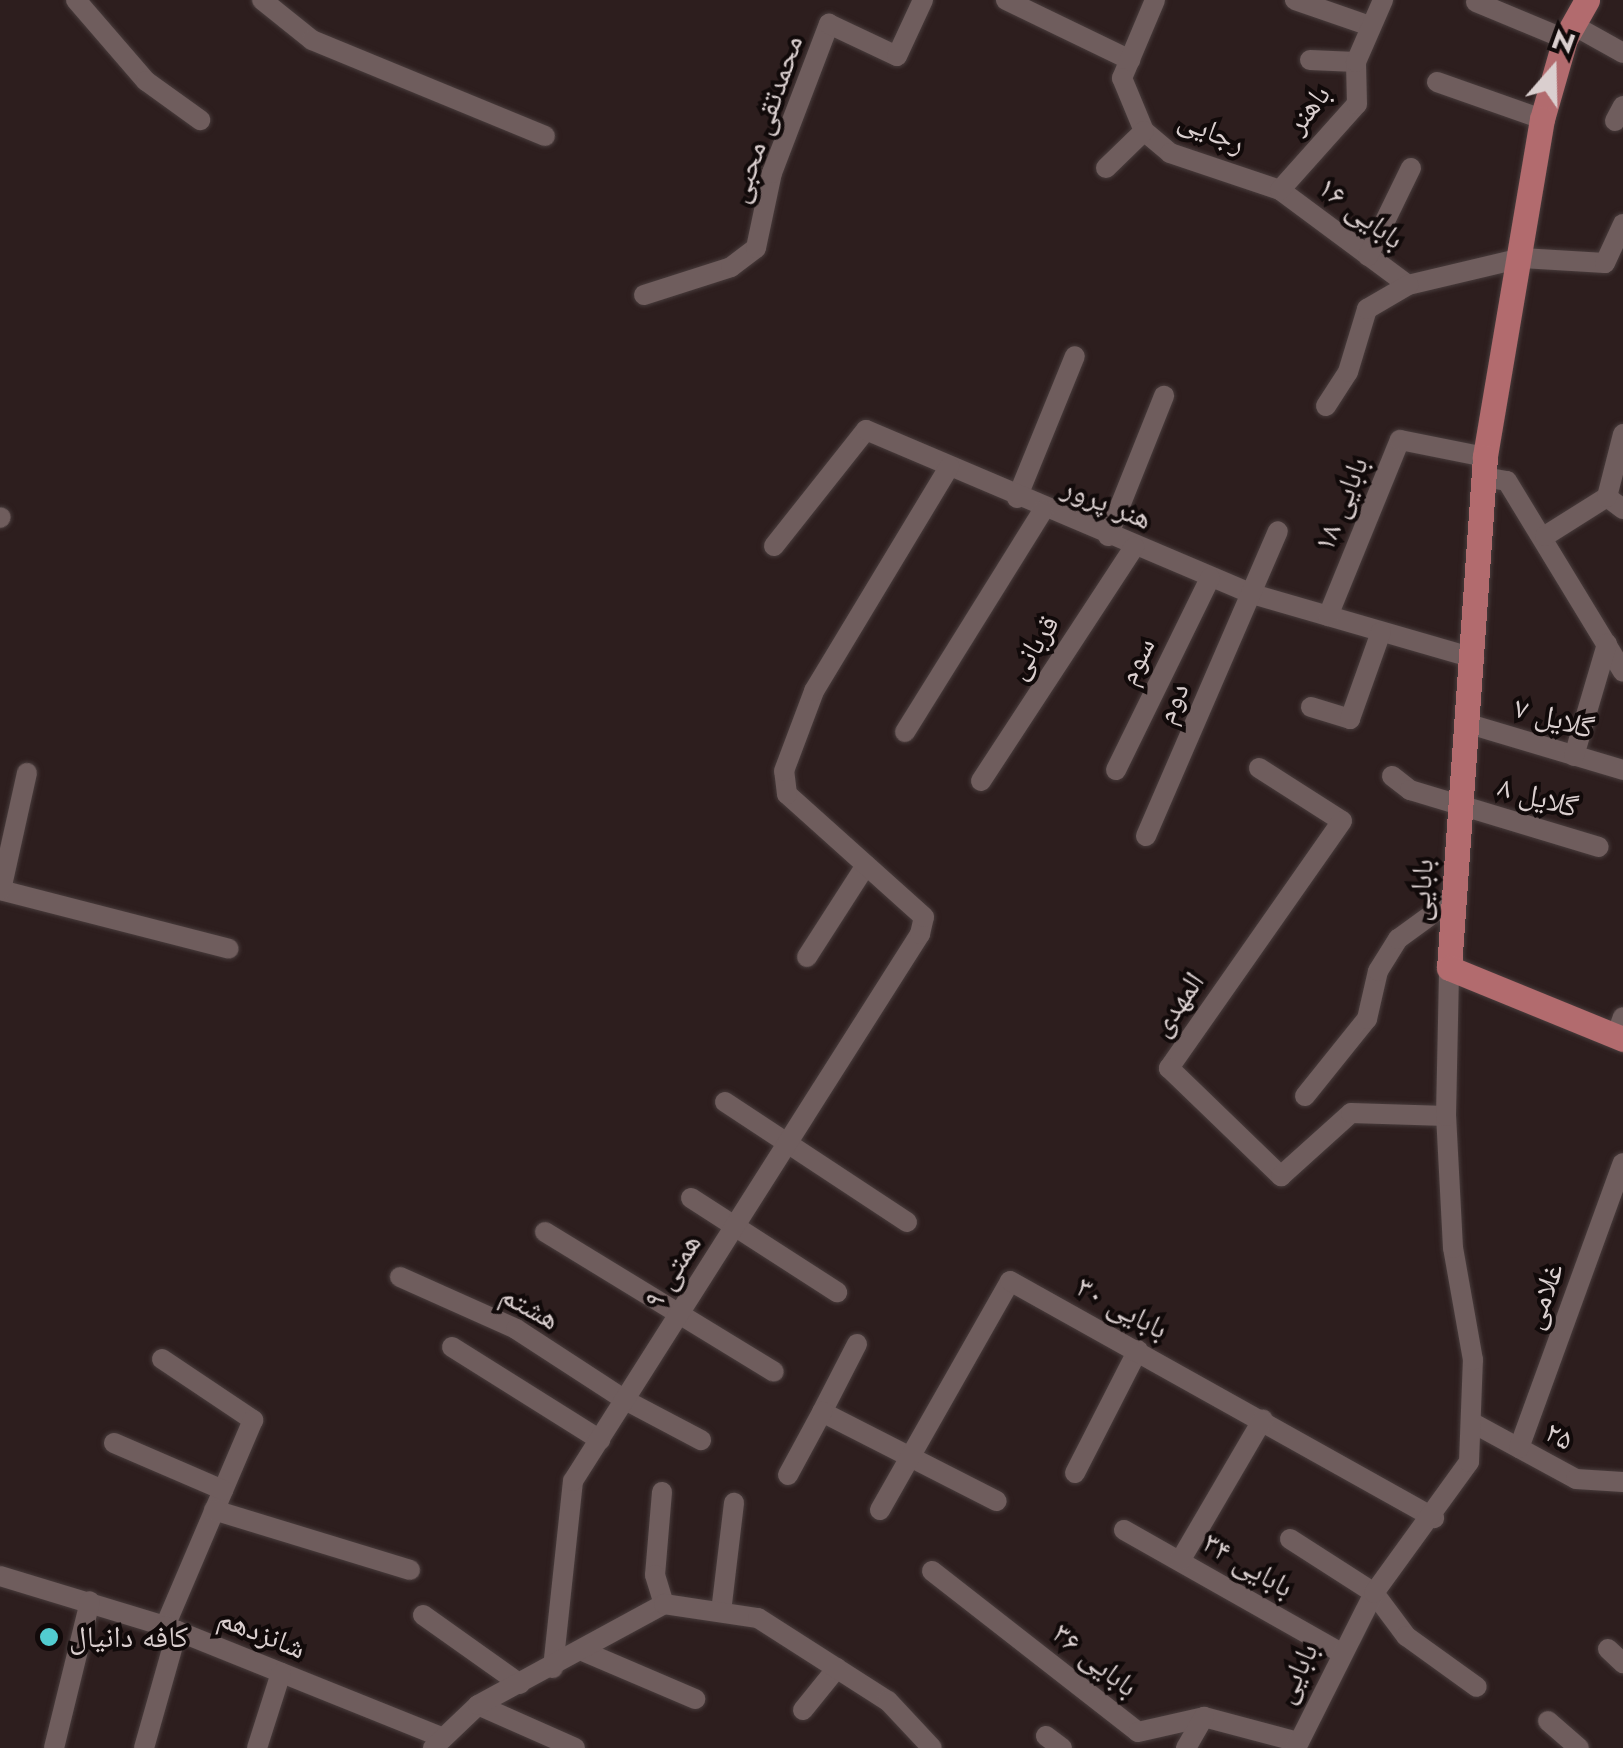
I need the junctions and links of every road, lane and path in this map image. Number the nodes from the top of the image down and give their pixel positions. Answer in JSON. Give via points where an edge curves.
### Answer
{"nodes":[{"id":1,"x":76,"y":0,"type":"edge"},
{"id":2,"x":262,"y":0,"type":"edge"},
{"id":3,"x":923,"y":0,"type":"edge"},
{"id":4,"x":1006,"y":0,"type":"edge"},
{"id":5,"x":1155,"y":0,"type":"edge"},
{"id":6,"x":1294,"y":0,"type":"edge"},
{"id":7,"x":1384,"y":0,"type":"edge"},
{"id":8,"x":1587,"y":0,"type":"edge"},
{"id":9,"x":1476,"y":2,"type":"edge"},
{"id":10,"x":1370,"y":26,"type":"junction"},
{"id":11,"x":1569,"y":32,"type":"junction"},
{"id":12,"x":1623,"y":53,"type":"edge"},
{"id":13,"x":1130,"y":60,"type":"junction"},
{"id":14,"x":1310,"y":60,"type":"dead end"},
{"id":15,"x":1356,"y":62,"type":"junction"},
{"id":16,"x":1437,"y":82,"type":"dead end"},
{"id":17,"x":1542,"y":119,"type":"junction"},
{"id":18,"x":200,"y":120,"type":"dead end"},
{"id":19,"x":1144,"y":132,"type":"junction"},
{"id":20,"x":545,"y":136,"type":"dead end"},
{"id":21,"x":1106,"y":168,"type":"dead end"},
{"id":22,"x":1411,"y":168,"type":"dead end"},
{"id":23,"x":1280,"y":190,"type":"junction"},
{"id":24,"x":1623,"y":224,"type":"edge"},
{"id":25,"x":1368,"y":256,"type":"junction"},
{"id":26,"x":1522,"y":258,"type":"junction"},
{"id":27,"x":1408,"y":285,"type":"junction"},
{"id":28,"x":644,"y":294,"type":"dead end"},
{"id":29,"x":1075,"y":356,"type":"dead end"},
{"id":30,"x":1164,"y":396,"type":"dead end"},
{"id":31,"x":1326,"y":406,"type":"dead end"},
{"id":32,"x":1623,"y":434,"type":"edge"},
{"id":33,"x":949,"y":467,"type":"junction"},
{"id":34,"x":1485,"y":467,"type":"junction"},
{"id":35,"x":1017,"y":498,"type":"junction"},
{"id":36,"x":1615,"y":503,"type":"edge"},
{"id":37,"x":1043,"y":510,"type":"junction"},
{"id":38,"x":1278,"y":531,"type":"dead end"},
{"id":39,"x":1108,"y":536,"type":"junction"},
{"id":40,"x":1545,"y":536,"type":"junction"},
{"id":41,"x":774,"y":546,"type":"dead end"},
{"id":42,"x":1134,"y":546,"type":"junction"},
{"id":43,"x":1210,"y":578,"type":"junction"},
{"id":44,"x":1252,"y":594,"type":"junction"},
{"id":45,"x":1328,"y":616,"type":"junction"},
{"id":46,"x":1381,"y":632,"type":"junction"},
{"id":47,"x":1607,"y":644,"type":"junction"},
{"id":48,"x":1474,"y":658,"type":"junction"},
{"id":49,"x":1623,"y":672,"type":"edge"},
{"id":50,"x":1311,"y":707,"type":"dead end"},
{"id":51,"x":1468,"y":724,"type":"junction"},
{"id":52,"x":905,"y":732,"type":"dead end"},
{"id":53,"x":1574,"y":756,"type":"junction"},
{"id":54,"x":1259,"y":768,"type":"dead end"},
{"id":55,"x":1116,"y":770,"type":"dead end"},
{"id":56,"x":1623,"y":770,"type":"edge"},
{"id":57,"x":27,"y":773,"type":"dead end"},
{"id":58,"x":1392,"y":776,"type":"dead end"},
{"id":59,"x":981,"y":781,"type":"dead end"},
{"id":60,"x":1460,"y":806,"type":"junction"},
{"id":61,"x":1146,"y":836,"type":"dead end"},
{"id":62,"x":1599,"y":846,"type":"dead end"},
{"id":63,"x":866,"y":865,"type":"junction"},
{"id":64,"x":1,"y":890,"type":"edge"},
{"id":65,"x":1452,"y":899,"type":"junction"},
{"id":66,"x":229,"y":949,"type":"dead end"},
{"id":67,"x":807,"y":957,"type":"dead end"},
{"id":68,"x":1449,"y":968,"type":"junction"},
{"id":69,"x":1621,"y":1030,"type":"edge"},
{"id":70,"x":1305,"y":1096,"type":"dead end"},
{"id":71,"x":724,"y":1102,"type":"dead end"},
{"id":72,"x":1446,"y":1116,"type":"junction"},
{"id":73,"x":787,"y":1144,"type":"junction"},
{"id":74,"x":1623,"y":1163,"type":"edge"},
{"id":75,"x":691,"y":1198,"type":"dead end"},
{"id":76,"x":907,"y":1222,"type":"dead end"},
{"id":77,"x":734,"y":1228,"type":"junction"},
{"id":78,"x":544,"y":1232,"type":"dead end"},
{"id":79,"x":400,"y":1277,"type":"dead end"},
{"id":80,"x":837,"y":1292,"type":"dead end"},
{"id":81,"x":678,"y":1318,"type":"junction"},
{"id":82,"x":857,"y":1344,"type":"dead end"},
{"id":83,"x":452,"y":1347,"type":"dead end"},
{"id":84,"x":1138,"y":1350,"type":"junction"},
{"id":85,"x":162,"y":1359,"type":"dead end"},
{"id":86,"x":774,"y":1372,"type":"dead end"},
{"id":87,"x":625,"y":1400,"type":"junction"},
{"id":88,"x":822,"y":1412,"type":"junction"},
{"id":89,"x":1263,"y":1419,"type":"junction"},
{"id":90,"x":1471,"y":1422,"type":"junction"},
{"id":91,"x":600,"y":1440,"type":"junction"},
{"id":92,"x":701,"y":1440,"type":"dead end"},
{"id":93,"x":114,"y":1443,"type":"dead end"},
{"id":94,"x":1519,"y":1448,"type":"junction"},
{"id":95,"x":910,"y":1454,"type":"junction"},
{"id":96,"x":1075,"y":1473,"type":"dead end"},
{"id":97,"x":788,"y":1475,"type":"dead end"},
{"id":98,"x":1623,"y":1482,"type":"edge"},
{"id":99,"x":223,"y":1490,"type":"junction"},
{"id":100,"x":662,"y":1492,"type":"dead end"},
{"id":101,"x":997,"y":1501,"type":"dead end"},
{"id":102,"x":734,"y":1503,"type":"dead end"},
{"id":103,"x":214,"y":1510,"type":"junction"},
{"id":104,"x":880,"y":1510,"type":"dead end"},
{"id":105,"x":1434,"y":1518,"type":"junction"},
{"id":106,"x":1124,"y":1530,"type":"dead end"},
{"id":107,"x":1290,"y":1539,"type":"dead end"},
{"id":108,"x":1180,"y":1561,"type":"junction"},
{"id":109,"x":410,"y":1570,"type":"dead end"},
{"id":110,"x":932,"y":1571,"type":"dead end"},
{"id":111,"x":0,"y":1576,"type":"edge"},
{"id":112,"x":1374,"y":1593,"type":"junction"},
{"id":113,"x":90,"y":1601,"type":"junction"},
{"id":114,"x":664,"y":1604,"type":"junction"},
{"id":115,"x":721,"y":1612,"type":"junction"},
{"id":116,"x":423,"y":1615,"type":"dead end"},
{"id":117,"x":171,"y":1628,"type":"junction"},
{"id":118,"x":585,"y":1652,"type":"junction"},
{"id":119,"x":1341,"y":1653,"type":"junction"},
{"id":120,"x":554,"y":1668,"type":"junction"},
{"id":121,"x":837,"y":1668,"type":"junction"},
{"id":122,"x":281,"y":1673,"type":"junction"},
{"id":123,"x":520,"y":1684,"type":"junction"},
{"id":124,"x":1477,"y":1687,"type":"dead end"},
{"id":125,"x":696,"y":1699,"type":"dead end"},
{"id":126,"x":478,"y":1705,"type":"junction"},
{"id":127,"x":803,"y":1710,"type":"dead end"},
{"id":128,"x":1204,"y":1717,"type":"junction"},
{"id":129,"x":1548,"y":1721,"type":"dead end"},
{"id":130,"x":437,"y":1743,"type":"edge"},
{"id":131,"x":1297,"y":1745,"type":"edge"},
{"id":132,"x":54,"y":1748,"type":"edge"},
{"id":133,"x":144,"y":1748,"type":"edge"},
{"id":134,"x":257,"y":1748,"type":"edge"},
{"id":135,"x":575,"y":1748,"type":"edge"},
{"id":136,"x":932,"y":1748,"type":"edge"},
{"id":137,"x":1186,"y":1748,"type":"edge"},
{"id":138,"x":1579,"y":1748,"type":"edge"}],
"edges":[{"from":1,"to":18,"type":"street","via":[[146,81]]},
{"from":2,"to":20,"type":"street","via":[[312,40]]},
{"from":3,"to":28,"type":"street","name":"محمدتقی محبی","via":[[897,56],[829,24],[772,173],[756,248],[731,267]]},
{"from":4,"to":13,"type":"street"},
{"from":5,"to":13,"type":"street","name":"رجایی"},
{"from":6,"to":10,"type":"street"},
{"from":7,"to":10,"type":"street","name":"باهنر"},
{"from":8,"to":11,"type":"main road","name":"بابایی"},
{"from":9,"to":11,"type":"street"},
{"from":10,"to":15,"type":"street","name":"باهنر"},
{"from":11,"to":12,"type":"street"},
{"from":11,"to":17,"type":"main road","name":"بابایی"},
{"from":13,"to":19,"type":"street","name":"رجایی","via":[[1122,78]]},
{"from":14,"to":15,"type":"street"},
{"from":15,"to":23,"type":"street","name":"باهنر","via":[[1357,104]]},
{"from":16,"to":17,"type":"street"},
{"from":17,"to":26,"type":"main road","name":"بابایی"},
{"from":19,"to":21,"type":"street"},
{"from":19,"to":23,"type":"street","name":"رجایی","via":[[1170,153]]},
{"from":22,"to":25,"type":"street"},
{"from":23,"to":25,"type":"street","name":"بابایی ۱۶"},
{"from":24,"to":26,"type":"street","name":"بابایی ۱۶","via":[[1605,263]]},
{"from":25,"to":27,"type":"street","name":"بابایی ۱۶"},
{"from":26,"to":27,"type":"street","name":"بابایی ۱۶"},
{"from":26,"to":34,"type":"main road","name":"بابایی"},
{"from":27,"to":31,"type":"street","via":[[1367,309],[1348,372]]},
{"from":29,"to":35,"type":"street"},
{"from":30,"to":39,"type":"street"},
{"from":32,"to":36,"type":"street"},
{"from":33,"to":35,"type":"street","name":"هنر پرور"},
{"from":33,"to":41,"type":"street","name":"هنر پرور","via":[[866,430]]},
{"from":33,"to":63,"type":"street","via":[[814,691],[784,771],[787,794]]},
{"from":34,"to":40,"type":"street","via":[[1507,481]]},
{"from":34,"to":45,"type":"street","name":"بابایی ۱۸","via":[[1400,440]]},
{"from":34,"to":48,"type":"main road","name":"بابایی"},
{"from":35,"to":37,"type":"street","name":"هنر پرور"},
{"from":36,"to":40,"type":"street"},
{"from":37,"to":39,"type":"street","name":"هنر پرور"},
{"from":37,"to":52,"type":"street"},
{"from":38,"to":44,"type":"street","name":"دوم"},
{"from":39,"to":42,"type":"street","name":"هنر پرور"},
{"from":40,"to":47,"type":"street"},
{"from":42,"to":43,"type":"street","name":"هنر پرور"},
{"from":42,"to":59,"type":"street","name":"قربانی"},
{"from":43,"to":44,"type":"street","name":"هنر پرور"},
{"from":43,"to":55,"type":"street","name":"سوم"},
{"from":44,"to":45,"type":"street","name":"هنر پرور"},
{"from":44,"to":61,"type":"street","name":"دوم"},
{"from":45,"to":46,"type":"street","name":"هنر پرور"},
{"from":46,"to":48,"type":"street","name":"هنر پرور"},
{"from":46,"to":50,"type":"street","via":[[1350,719]]},
{"from":47,"to":49,"type":"street"},
{"from":47,"to":53,"type":"street"},
{"from":48,"to":51,"type":"main road","name":"بابایی"},
{"from":51,"to":53,"type":"street","name":"گلایل ۷"},
{"from":51,"to":60,"type":"main road","name":"بابایی"},
{"from":53,"to":56,"type":"street","name":"گلایل ۷"},
{"from":54,"to":72,"type":"street","name":"المهدی","via":[[1342,821],[1169,1068],[1281,1176],[1351,1113]]},
{"from":57,"to":64,"type":"street"},
{"from":58,"to":60,"type":"street","name":"گلایل ۸","via":[[1410,790]]},
{"from":60,"to":62,"type":"street","name":"گلایل ۸"},
{"from":60,"to":65,"type":"main road","name":"بابایی"},
{"from":63,"to":67,"type":"street"},
{"from":63,"to":73,"type":"street","name":"همتی ۹","via":[[924,917],[920,934]]},
{"from":64,"to":66,"type":"street"},
{"from":65,"to":68,"type":"main road","name":"بابایی"},
{"from":65,"to":70,"type":"street","via":[[1398,938],[1378,971],[1367,1020]]},
{"from":68,"to":69,"type":"main road"},
{"from":68,"to":72,"type":"street","name":"بابایی"},
{"from":71,"to":73,"type":"street"},
{"from":72,"to":90,"type":"street","name":"بابایی","via":[[1454,1248],[1473,1360]]},
{"from":73,"to":76,"type":"street"},
{"from":73,"to":77,"type":"street","name":"همتی ۹"},
{"from":74,"to":94,"type":"street","name":"غلامی"},
{"from":75,"to":77,"type":"street"},
{"from":77,"to":80,"type":"street"},
{"from":77,"to":81,"type":"street","name":"همتی ۹"},
{"from":78,"to":81,"type":"street"},
{"from":79,"to":87,"type":"street","name":"هشتم","via":[[516,1329]]},
{"from":81,"to":86,"type":"street"},
{"from":81,"to":87,"type":"street","name":"همتی ۹"},
{"from":82,"to":88,"type":"street"},
{"from":83,"to":91,"type":"street"},
{"from":84,"to":89,"type":"street","name":"بابایی ۳۰"},
{"from":84,"to":95,"type":"street","name":"بابایی ۳۰","via":[[1010,1281]]},
{"from":84,"to":96,"type":"street"},
{"from":85,"to":99,"type":"street","via":[[253,1420]]},
{"from":87,"to":91,"type":"street","name":"همتی ۹"},
{"from":87,"to":92,"type":"street","name":"هشتم"},
{"from":88,"to":95,"type":"street"},
{"from":88,"to":97,"type":"street"},
{"from":89,"to":105,"type":"street","name":"بابایی ۳۰"},
{"from":89,"to":108,"type":"street"},
{"from":90,"to":94,"type":"street","name":"۲۵"},
{"from":90,"to":105,"type":"street","name":"بابایی","via":[[1470,1462]]},
{"from":91,"to":120,"type":"street","name":"همتی ۹","via":[[573,1481]]},
{"from":93,"to":99,"type":"street"},
{"from":94,"to":98,"type":"street","name":"۲۵","via":[[1594,1485]]},
{"from":95,"to":101,"type":"street"},
{"from":95,"to":104,"type":"street","name":"بابایی ۳۰"},
{"from":99,"to":103,"type":"street"},
{"from":100,"to":114,"type":"street","via":[[655,1575]]},
{"from":102,"to":115,"type":"street"},
{"from":103,"to":109,"type":"street"},
{"from":103,"to":117,"type":"street"},
{"from":105,"to":112,"type":"street","name":"بابایی"},
{"from":106,"to":108,"type":"street","name":"بابایی ۳۴"},
{"from":107,"to":112,"type":"street"},
{"from":108,"to":119,"type":"street","name":"بابایی ۳۴"},
{"from":110,"to":128,"type":"street","name":"بابایی ۳۶","via":[[1138,1732]]},
{"from":111,"to":113,"type":"street","name":"شانزدهم"},
{"from":112,"to":119,"type":"street","name":"بابایی"},
{"from":112,"to":124,"type":"street","via":[[1406,1636]]},
{"from":113,"to":117,"type":"street","name":"شانزدهم"},
{"from":113,"to":132,"type":"street"},
{"from":114,"to":115,"type":"street"},
{"from":114,"to":118,"type":"street"},
{"from":115,"to":121,"type":"street","via":[[758,1618]]},
{"from":116,"to":123,"type":"street"},
{"from":117,"to":122,"type":"street","name":"شانزدهم"},
{"from":117,"to":133,"type":"street"},
{"from":118,"to":120,"type":"street"},
{"from":118,"to":125,"type":"street"},
{"from":119,"to":131,"type":"street","name":"بابایی"},
{"from":120,"to":123,"type":"street"},
{"from":121,"to":127,"type":"street"},
{"from":121,"to":136,"type":"street","via":[[888,1701]]},
{"from":122,"to":130,"type":"street","name":"شانزدهم"},
{"from":122,"to":134,"type":"street"},
{"from":123,"to":126,"type":"street"},
{"from":126,"to":130,"type":"street"},
{"from":126,"to":135,"type":"street"},
{"from":128,"to":131,"type":"street","name":"بابایی ۳۶"},
{"from":128,"to":137,"type":"street"},
{"from":129,"to":138,"type":"street"}]}
